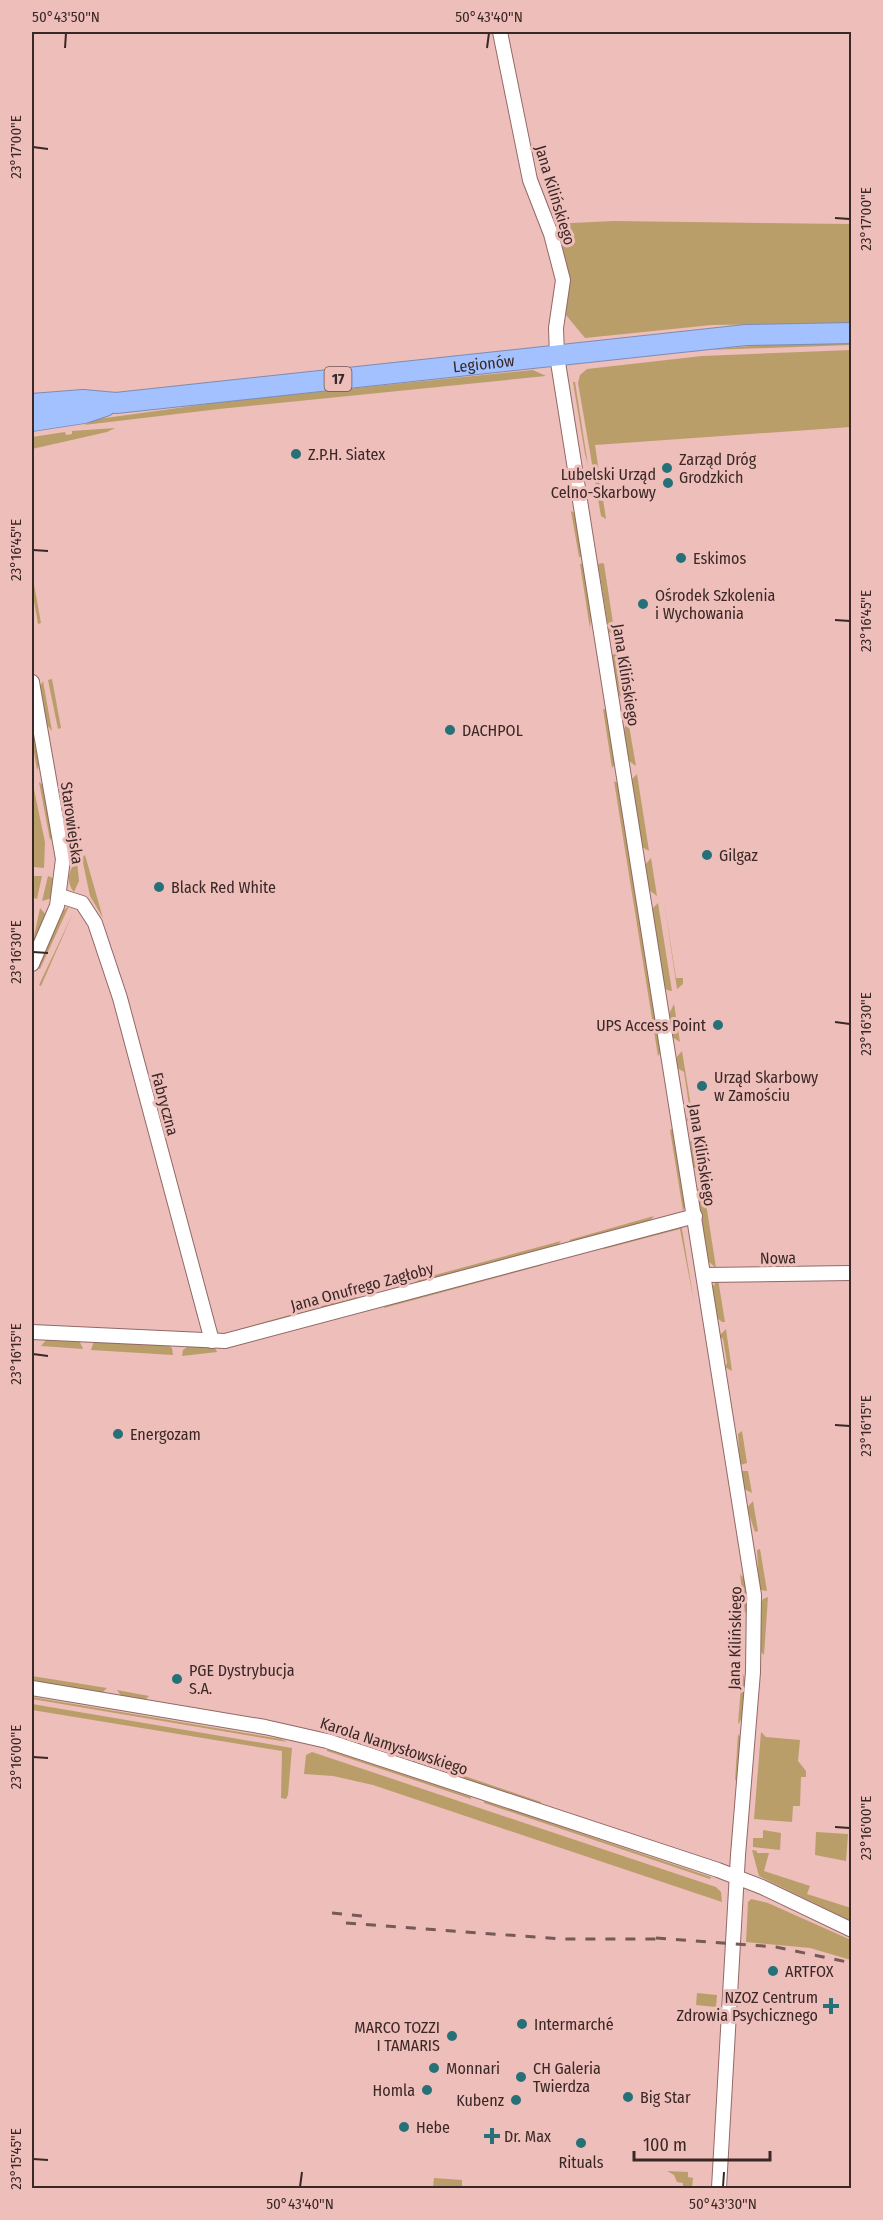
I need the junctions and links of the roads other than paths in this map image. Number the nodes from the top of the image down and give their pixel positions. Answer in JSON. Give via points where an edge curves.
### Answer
{"nodes":[{"id":1,"x":500,"y":32,"type":"edge"},
{"id":2,"x":852,"y":333,"type":"edge"},
{"id":3,"x":557,"y":356,"type":"junction"},
{"id":4,"x":116,"y":403,"type":"junction"},
{"id":5,"x":32,"y":404,"type":"edge"},
{"id":6,"x":32,"y":421,"type":"edge"},
{"id":7,"x":32,"y":682,"type":"edge"},
{"id":8,"x":60,"y":896,"type":"junction"},
{"id":9,"x":32,"y":964,"type":"edge"},
{"id":10,"x":694,"y":1216,"type":"junction"},
{"id":11,"x":852,"y":1273,"type":"edge"},
{"id":12,"x":704,"y":1275,"type":"junction"},
{"id":13,"x":32,"y":1332,"type":"edge"},
{"id":14,"x":212,"y":1341,"type":"junction"},
{"id":15,"x":32,"y":1688,"type":"edge"},
{"id":16,"x":737,"y":1877,"type":"junction"},
{"id":17,"x":852,"y":1930,"type":"edge"},
{"id":18,"x":719,"y":2188,"type":"edge"}],
"edges":[{"from":1,"to":3,"type":"street","name":"Jana Kilińskiego","via":[[530,180],[551,234],[563,280],[556,328]]},
{"from":2,"to":3,"type":"highway","name":"Legionów","number":"17","via":[[746,335]]},
{"from":3,"to":4,"type":"highway","name":"Legionów","number":"17"},
{"from":3,"to":10,"type":"street","name":"Jana Kilińskiego"},
{"from":4,"to":5,"type":"highway","name":"Legionów","number":"17","via":[[83,400]]},
{"from":4,"to":6,"type":"highway","name":"Legionów","number":"17","via":[[84,413]]},
{"from":7,"to":8,"type":"street","name":"Starowiejska","via":[[62,843]]},
{"from":8,"to":9,"type":"street","name":"Starowiejska"},
{"from":8,"to":14,"type":"street","name":"Fabryczna","via":[[82,903],[95,923],[120,998]]},
{"from":10,"to":12,"type":"street","name":"Jana Kilińskiego"},
{"from":10,"to":14,"type":"street","name":"Jana Onufrego Zagłoby","via":[[237,1338]]},
{"from":11,"to":12,"type":"street","name":"Nowa"},
{"from":12,"to":16,"type":"street","name":"Jana Kilińskiego","via":[[754,1595],[753,1666]]},
{"from":13,"to":14,"type":"street","name":"Jana Onufrego Zagłoby"},
{"from":15,"to":16,"type":"street","name":"Karola Namysłowskiego","via":[[302,1734]]},
{"from":16,"to":17,"type":"street","name":"Karola Namysłowskiego"},
{"from":16,"to":18,"type":"street","name":"Jana Kilińskiego"}]}
